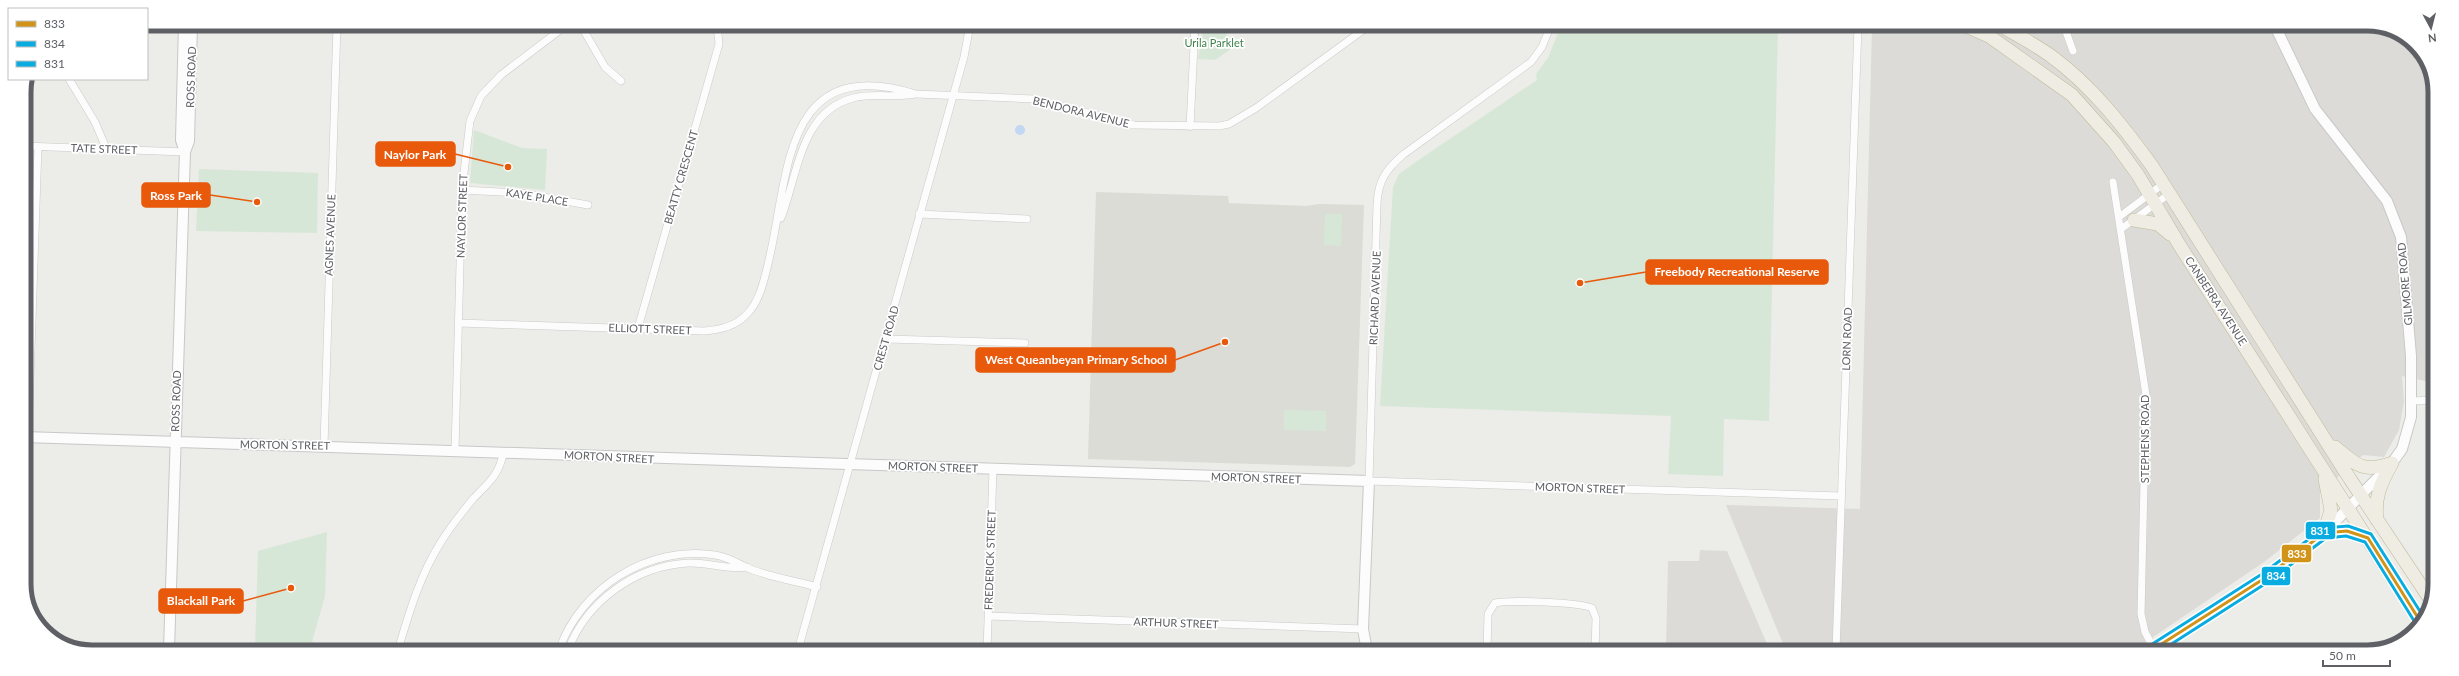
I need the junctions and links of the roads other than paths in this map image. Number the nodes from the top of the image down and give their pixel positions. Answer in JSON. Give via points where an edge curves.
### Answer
{"nodes":[{"id":1,"x":184,"y":31,"type":"edge"},
{"id":2,"x":192,"y":31,"type":"edge"},
{"id":3,"x":336,"y":31,"type":"edge"},
{"id":4,"x":559,"y":31,"type":"edge"},
{"id":5,"x":584,"y":31,"type":"edge"},
{"id":6,"x":718,"y":31,"type":"edge"},
{"id":7,"x":969,"y":31,"type":"edge"},
{"id":8,"x":1195,"y":31,"type":"edge"},
{"id":9,"x":1362,"y":31,"type":"edge"},
{"id":10,"x":1549,"y":31,"type":"edge"},
{"id":11,"x":1858,"y":31,"type":"edge"},
{"id":12,"x":1989,"y":31,"type":"edge"},
{"id":13,"x":2010,"y":31,"type":"edge"},
{"id":14,"x":2066,"y":31,"type":"edge"},
{"id":15,"x":2277,"y":31,"type":"edge"},
{"id":16,"x":2073,"y":51,"type":"dead end"},
{"id":17,"x":70,"y":80,"type":"edge"},
{"id":18,"x":622,"y":81,"type":"dead end"},
{"id":19,"x":916,"y":94,"type":"junction"},
{"id":20,"x":953,"y":97,"type":"junction"},
{"id":21,"x":1190,"y":127,"type":"junction"},
{"id":22,"x":31,"y":146,"type":"edge"},
{"id":23,"x":38,"y":147,"type":"junction"},
{"id":24,"x":106,"y":148,"type":"junction"},
{"id":25,"x":185,"y":152,"type":"junction"},
{"id":26,"x":2113,"y":182,"type":"dead end"},
{"id":27,"x":2166,"y":189,"type":"junction"},
{"id":28,"x":462,"y":190,"type":"junction"},
{"id":29,"x":2153,"y":199,"type":"junction"},
{"id":30,"x":588,"y":205,"type":"dead end"},
{"id":31,"x":919,"y":214,"type":"junction"},
{"id":32,"x":2119,"y":217,"type":"junction"},
{"id":33,"x":1027,"y":219,"type":"dead end"},
{"id":34,"x":2134,"y":220,"type":"junction"},
{"id":35,"x":777,"y":230,"type":"junction"},
{"id":36,"x":2121,"y":230,"type":"junction"},
{"id":37,"x":2180,"y":246,"type":"junction"},
{"id":38,"x":31,"y":316,"type":"edge"},
{"id":39,"x":458,"y":324,"type":"junction"},
{"id":40,"x":638,"y":328,"type":"junction"},
{"id":41,"x":886,"y":339,"type":"junction"},
{"id":42,"x":1025,"y":343,"type":"dead end"},
{"id":43,"x":2428,"y":400,"type":"edge"},
{"id":44,"x":2412,"y":401,"type":"junction"},
{"id":45,"x":31,"y":437,"type":"edge"},
{"id":46,"x":2324,"y":437,"type":"junction"},
{"id":47,"x":174,"y":442,"type":"junction"},
{"id":48,"x":324,"y":446,"type":"junction"},
{"id":49,"x":455,"y":451,"type":"junction"},
{"id":50,"x":503,"y":453,"type":"junction"},
{"id":51,"x":2314,"y":454,"type":"junction"},
{"id":52,"x":2392,"y":463,"type":"junction"},
{"id":53,"x":849,"y":464,"type":"junction"},
{"id":54,"x":993,"y":469,"type":"junction"},
{"id":55,"x":1369,"y":481,"type":"junction"},
{"id":56,"x":2361,"y":495,"type":"junction"},
{"id":57,"x":1841,"y":496,"type":"junction"},
{"id":58,"x":2349,"y":508,"type":"junction"},
{"id":59,"x":2377,"y":520,"type":"junction"},
{"id":60,"x":2324,"y":533,"type":"junction"},
{"id":61,"x":2360,"y":533,"type":"junction"},
{"id":62,"x":746,"y":567,"type":"junction"},
{"id":63,"x":816,"y":587,"type":"junction"},
{"id":64,"x":2427,"y":594,"type":"edge"},
{"id":65,"x":988,"y":616,"type":"junction"},
{"id":66,"x":2418,"y":618,"type":"edge"},
{"id":67,"x":1363,"y":629,"type":"junction"},
{"id":68,"x":169,"y":645,"type":"edge"},
{"id":69,"x":400,"y":645,"type":"edge"},
{"id":70,"x":560,"y":645,"type":"edge"},
{"id":71,"x":571,"y":645,"type":"edge"},
{"id":72,"x":799,"y":645,"type":"edge"},
{"id":73,"x":987,"y":645,"type":"edge"},
{"id":74,"x":1366,"y":645,"type":"edge"},
{"id":75,"x":1487,"y":645,"type":"edge"},
{"id":76,"x":1595,"y":645,"type":"edge"},
{"id":77,"x":1836,"y":645,"type":"edge"},
{"id":78,"x":2149,"y":645,"type":"edge"},
{"id":79,"x":2159,"y":645,"type":"edge"}],
"edges":[{"from":1,"to":25,"type":"street","name":"ROSS ROAD","via":[[182,140]]},
{"from":2,"to":25,"type":"street","name":"ROSS ROAD","via":[[189,141]]},
{"from":3,"to":48,"type":"street","name":"AGNES AVENUE"},
{"from":4,"to":28,"type":"street","name":"NAYLOR STREET","via":[[501,75],[481,96],[470,121]]},
{"from":5,"to":18,"type":"street","via":[[605,67]]},
{"from":6,"to":40,"type":"street","name":"BEATTY CRESCENT","via":[[718,44]]},
{"from":7,"to":20,"type":"street","name":"CREST ROAD"},
{"from":8,"to":21,"type":"street"},
{"from":9,"to":21,"type":"street","name":"BENDORA AVENUE","via":[[1242,117],[1218,126]]},
{"from":10,"to":55,"type":"street","name":"RICHARD AVENUE","via":[[1542,47],[1531,62],[1390,165],[1380,182],[1377,204]]},
{"from":11,"to":57,"type":"street","name":"LORN ROAD"},
{"from":12,"to":29,"type":"highway","name":"CANBERRA AVENUE","via":[[2076,99],[2114,142]]},
{"from":13,"to":27,"type":"highway","name":"CANBERRA AVENUE","via":[[2050,56],[2117,118]]},
{"from":14,"to":16,"type":"street"},
{"from":15,"to":44,"type":"street","name":"GILMORE ROAD","via":[[2315,109],[2387,201],[2401,237]]},
{"from":17,"to":24,"type":"street","via":[[96,122]]},
{"from":19,"to":20,"type":"street","name":"ELLIOTT STREET"},
{"from":19,"to":35,"type":"street","name":"ELLIOTT STREET","via":[[899,97],[855,97],[822,115],[807,137]]},
{"from":19,"to":35,"type":"street","name":"ELLIOTT STREET","via":[[889,87],[861,86],[839,91],[818,104],[797,132],[783,187]]},
{"from":20,"to":21,"type":"street","name":"BENDORA AVENUE","via":[[1034,99],[1134,125]]},
{"from":20,"to":31,"type":"street","name":"CREST ROAD"},
{"from":22,"to":23,"type":"street","name":"TATE STREET"},
{"from":23,"to":24,"type":"street","name":"TATE STREET"},
{"from":23,"to":38,"type":"street"},
{"from":24,"to":25,"type":"street","name":"TATE STREET"},
{"from":25,"to":47,"type":"street","name":"ROSS ROAD"},
{"from":26,"to":32,"type":"street","name":"STEPHENS ROAD"},
{"from":27,"to":29,"type":"street"},
{"from":27,"to":29,"type":"street"},
{"from":27,"to":46,"type":"highway","name":"CANBERRA AVENUE"},
{"from":28,"to":30,"type":"street","name":"KAYE PLACE","via":[[521,193]]},
{"from":28,"to":39,"type":"street","name":"NAYLOR STREET"},
{"from":29,"to":32,"type":"street"},
{"from":29,"to":34,"type":"street"},
{"from":29,"to":37,"type":"highway","name":"CANBERRA AVENUE"},
{"from":31,"to":33,"type":"street"},
{"from":31,"to":41,"type":"street","name":"CREST ROAD"},
{"from":32,"to":36,"type":"street","name":"STEPHENS ROAD"},
{"from":34,"to":36,"type":"street"},
{"from":34,"to":37,"type":"highway","via":[[2158,224]]},
{"from":35,"to":40,"type":"street","name":"ELLIOTT STREET","via":[[764,281],[755,305],[746,316],[716,331]]},
{"from":36,"to":78,"type":"street","name":"STEPHENS ROAD","via":[[2146,395],[2141,614]]},
{"from":37,"to":51,"type":"highway","name":"CANBERRA AVENUE"},
{"from":39,"to":40,"type":"street","name":"ELLIOTT STREET"},
{"from":39,"to":49,"type":"street","name":"NAYLOR STREET"},
{"from":41,"to":42,"type":"street"},
{"from":41,"to":53,"type":"street","name":"CREST ROAD"},
{"from":43,"to":44,"type":"street"},
{"from":44,"to":52,"type":"street","name":"GILMORE ROAD","via":[[2408,432],[2402,449]]},
{"from":45,"to":47,"type":"street","name":"MORTON STREET"},
{"from":46,"to":52,"type":"highway","via":[[2360,467],[2370,469]]},
{"from":46,"to":56,"type":"highway","name":"CANBERRA AVENUE"},
{"from":47,"to":48,"type":"street","name":"MORTON STREET"},
{"from":47,"to":68,"type":"street","name":"ROSS ROAD"},
{"from":48,"to":49,"type":"street","name":"MORTON STREET"},
{"from":49,"to":50,"type":"street","name":"MORTON STREET"},
{"from":50,"to":53,"type":"street","name":"MORTON STREET"},
{"from":50,"to":69,"type":"street","via":[[496,475],[453,524],[432,558],[414,597]]},
{"from":51,"to":58,"type":"highway","name":"CANBERRA AVENUE"},
{"from":51,"to":60,"type":"highway","via":[[2331,502],[2330,518]]},
{"from":52,"to":56,"type":"street","name":"GILMORE ROAD"},
{"from":52,"to":59,"type":"highway","via":[[2378,490],[2375,507]]},
{"from":53,"to":54,"type":"street","name":"MORTON STREET"},
{"from":53,"to":63,"type":"street","name":"CREST ROAD"},
{"from":54,"to":55,"type":"street","name":"MORTON STREET"},
{"from":54,"to":65,"type":"street","name":"FREDERICK STREET"},
{"from":55,"to":57,"type":"street","name":"MORTON STREET"},
{"from":55,"to":67,"type":"street","name":"RICHARD AVENUE"},
{"from":56,"to":58,"type":"street","name":"GILMORE ROAD"},
{"from":56,"to":59,"type":"highway","name":"CANBERRA AVENUE"},
{"from":57,"to":77,"type":"street","name":"LORN ROAD"},
{"from":58,"to":60,"type":"street","name":"GILMORE ROAD"},
{"from":58,"to":61,"type":"highway","name":"CANBERRA AVENUE"},
{"from":59,"to":64,"type":"highway","name":"CANBERRA AVENUE"},
{"from":60,"to":61,"type":"highway"},
{"from":60,"to":79,"type":"street","name":"GILMORE ROAD","via":[[2286,563]]},
{"from":61,"to":66,"type":"highway","name":"CANBERRA AVENUE","via":[[2385,566]]},
{"from":62,"to":63,"type":"street"},
{"from":62,"to":70,"type":"street","via":[[730,558],[696,554],[668,556],[635,567],[610,582],[589,600],[566,631]]},
{"from":62,"to":71,"type":"street","via":[[688,563],[642,573],[615,589],[600,602],[580,627]]},
{"from":63,"to":72,"type":"street","name":"CREST ROAD"},
{"from":65,"to":67,"type":"street","name":"ARTHUR STREET"},
{"from":65,"to":73,"type":"street","name":"FREDERICK STREET"},
{"from":67,"to":74,"type":"street","name":"RICHARD AVENUE"},
{"from":75,"to":76,"type":"street","via":[[1489,610],[1495,603],[1507,602],[1578,605],[1592,608],[1596,618]]}]}
